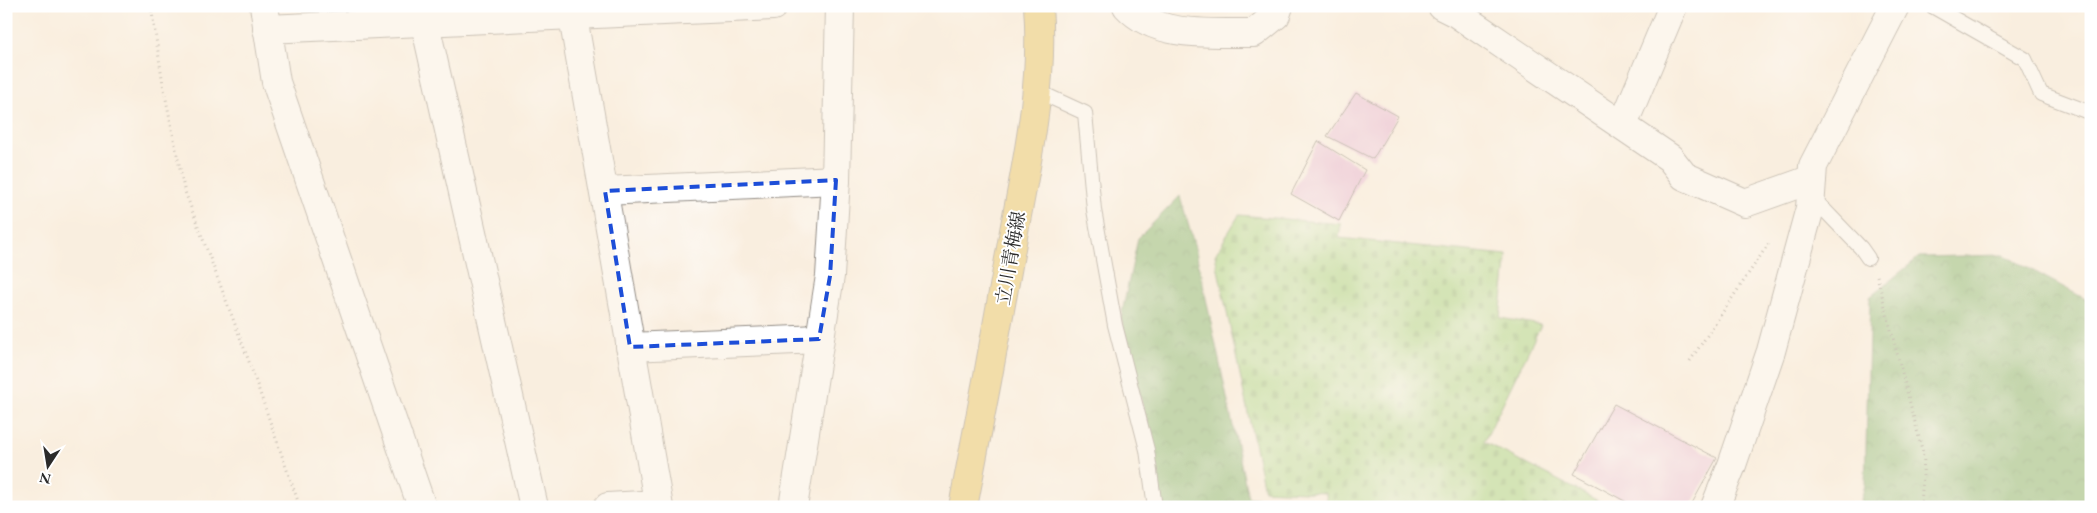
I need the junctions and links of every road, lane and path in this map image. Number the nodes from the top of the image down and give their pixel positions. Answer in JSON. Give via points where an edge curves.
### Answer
{"nodes":[{"id":1,"x":151,"y":6,"type":"edge"},
{"id":2,"x":773,"y":6,"type":"edge"},
{"id":3,"x":840,"y":6,"type":"edge"},
{"id":4,"x":1038,"y":6,"type":"edge"},
{"id":5,"x":1127,"y":6,"type":"edge"},
{"id":6,"x":1279,"y":6,"type":"edge"},
{"id":7,"x":1442,"y":6,"type":"edge"},
{"id":8,"x":1673,"y":6,"type":"edge"},
{"id":9,"x":1895,"y":6,"type":"edge"},
{"id":10,"x":1932,"y":6,"type":"edge"},
{"id":11,"x":715,"y":8,"type":"edge"},
{"id":12,"x":572,"y":11,"type":"edge"},
{"id":13,"x":422,"y":13,"type":"edge"},
{"id":14,"x":1478,"y":16,"type":"edge"},
{"id":15,"x":265,"y":18,"type":"edge"},
{"id":16,"x":1037,"y":91,"type":"junction"},
{"id":17,"x":2091,"y":113,"type":"edge"},
{"id":18,"x":1623,"y":125,"type":"junction"},
{"id":19,"x":836,"y":180,"type":"junction"},
{"id":20,"x":1811,"y":187,"type":"junction"},
{"id":21,"x":605,"y":191,"type":"junction"},
{"id":22,"x":1774,"y":235,"type":"dead end"},
{"id":23,"x":1868,"y":258,"type":"joint"},
{"id":24,"x":819,"y":339,"type":"junction"},
{"id":25,"x":630,"y":347,"type":"junction"},
{"id":26,"x":1690,"y":361,"type":"dead end"},
{"id":27,"x":658,"y":506,"type":"edge"},
{"id":28,"x":300,"y":507,"type":"edge"},
{"id":29,"x":422,"y":507,"type":"edge"},
{"id":30,"x":534,"y":507,"type":"edge"},
{"id":31,"x":608,"y":507,"type":"edge"},
{"id":32,"x":794,"y":507,"type":"edge"},
{"id":33,"x":963,"y":507,"type":"edge"},
{"id":34,"x":1155,"y":507,"type":"edge"},
{"id":35,"x":1715,"y":507,"type":"edge"},
{"id":36,"x":1921,"y":507,"type":"edge"}],
"edges":[{"from":1,"to":28,"type":"path","via":[[184,189]]},
{"from":2,"to":11,"type":"street"},
{"from":3,"to":19,"type":"street"},
{"from":4,"to":16,"type":"main road","name":"立川青梅線"},
{"from":5,"to":6,"type":"street","via":[[1136,15],[1176,31],[1254,33],[1276,15]]},
{"from":7,"to":14,"type":"street"},
{"from":8,"to":18,"type":"street"},
{"from":9,"to":20,"type":"street","via":[[1813,166]]},
{"from":10,"to":17,"type":"lane","via":[[2025,59],[2041,94]]},
{"from":11,"to":12,"type":"street"},
{"from":12,"to":13,"type":"street"},
{"from":12,"to":21,"type":"street"},
{"from":13,"to":15,"type":"street"},
{"from":13,"to":30,"type":"street"},
{"from":14,"to":18,"type":"street"},
{"from":15,"to":29,"type":"street","via":[[276,82]]},
{"from":16,"to":33,"type":"main road","name":"立川青梅線","via":[[1027,164]]},
{"from":16,"to":34,"type":"lane","via":[[1085,113],[1094,210],[1115,325],[1147,450]]},
{"from":18,"to":20,"type":"street","via":[[1670,158],[1684,176],[1745,203]]},
{"from":19,"to":21,"type":"street"},
{"from":19,"to":24,"type":"street","via":[[830,276]]},
{"from":20,"to":23,"type":"lane"},
{"from":20,"to":35,"type":"street","via":[[1810,208],[1771,351]]},
{"from":21,"to":25,"type":"street"},
{"from":22,"to":26,"type":"path"},
{"from":23,"to":36,"type":"path","via":[[1875,269],[1888,313],[1924,457]]},
{"from":24,"to":25,"type":"street"},
{"from":24,"to":32,"type":"street"},
{"from":25,"to":27,"type":"street"},
{"from":27,"to":31,"type":"street"}]}
